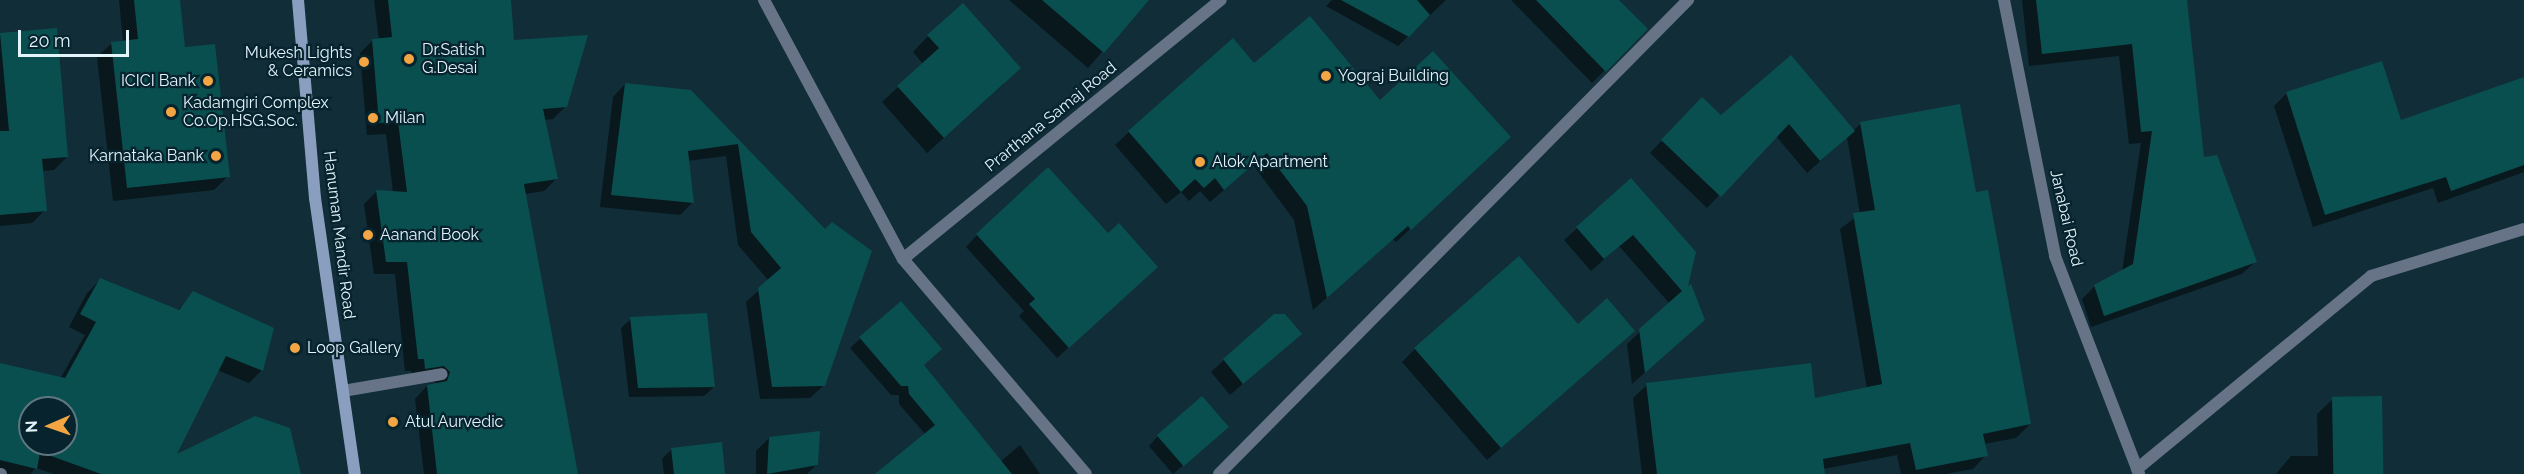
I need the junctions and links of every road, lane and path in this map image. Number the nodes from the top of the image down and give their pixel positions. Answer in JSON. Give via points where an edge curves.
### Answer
{"nodes":[{"id":1,"x":298,"y":0,"type":"edge"},
{"id":2,"x":764,"y":0,"type":"edge"},
{"id":3,"x":1221,"y":0,"type":"edge"},
{"id":4,"x":1688,"y":0,"type":"edge"},
{"id":5,"x":2004,"y":0,"type":"edge"},
{"id":6,"x":2524,"y":229,"type":"edge"},
{"id":7,"x":903,"y":259,"type":"junction"},
{"id":8,"x":442,"y":374,"type":"dead end"},
{"id":9,"x":343,"y":391,"type":"junction"},
{"id":10,"x":2138,"y":472,"type":"edge"},
{"id":11,"x":355,"y":474,"type":"edge"},
{"id":12,"x":1086,"y":474,"type":"edge"},
{"id":13,"x":1219,"y":474,"type":"edge"}],
"edges":[{"from":1,"to":9,"type":"street","name":"Hanuman Mandir Road","via":[[315,198]]},
{"from":2,"to":7,"type":"street"},
{"from":3,"to":7,"type":"street","name":"Prarthana Samaj Road"},
{"from":4,"to":13,"type":"street"},
{"from":5,"to":10,"type":"street","name":"Janabai Road","via":[[2055,256]]},
{"from":6,"to":10,"type":"street","via":[[2371,276]]},
{"from":7,"to":12,"type":"street"},
{"from":8,"to":9,"type":"street"},
{"from":9,"to":11,"type":"street","name":"Hanuman Mandir Road"}]}
